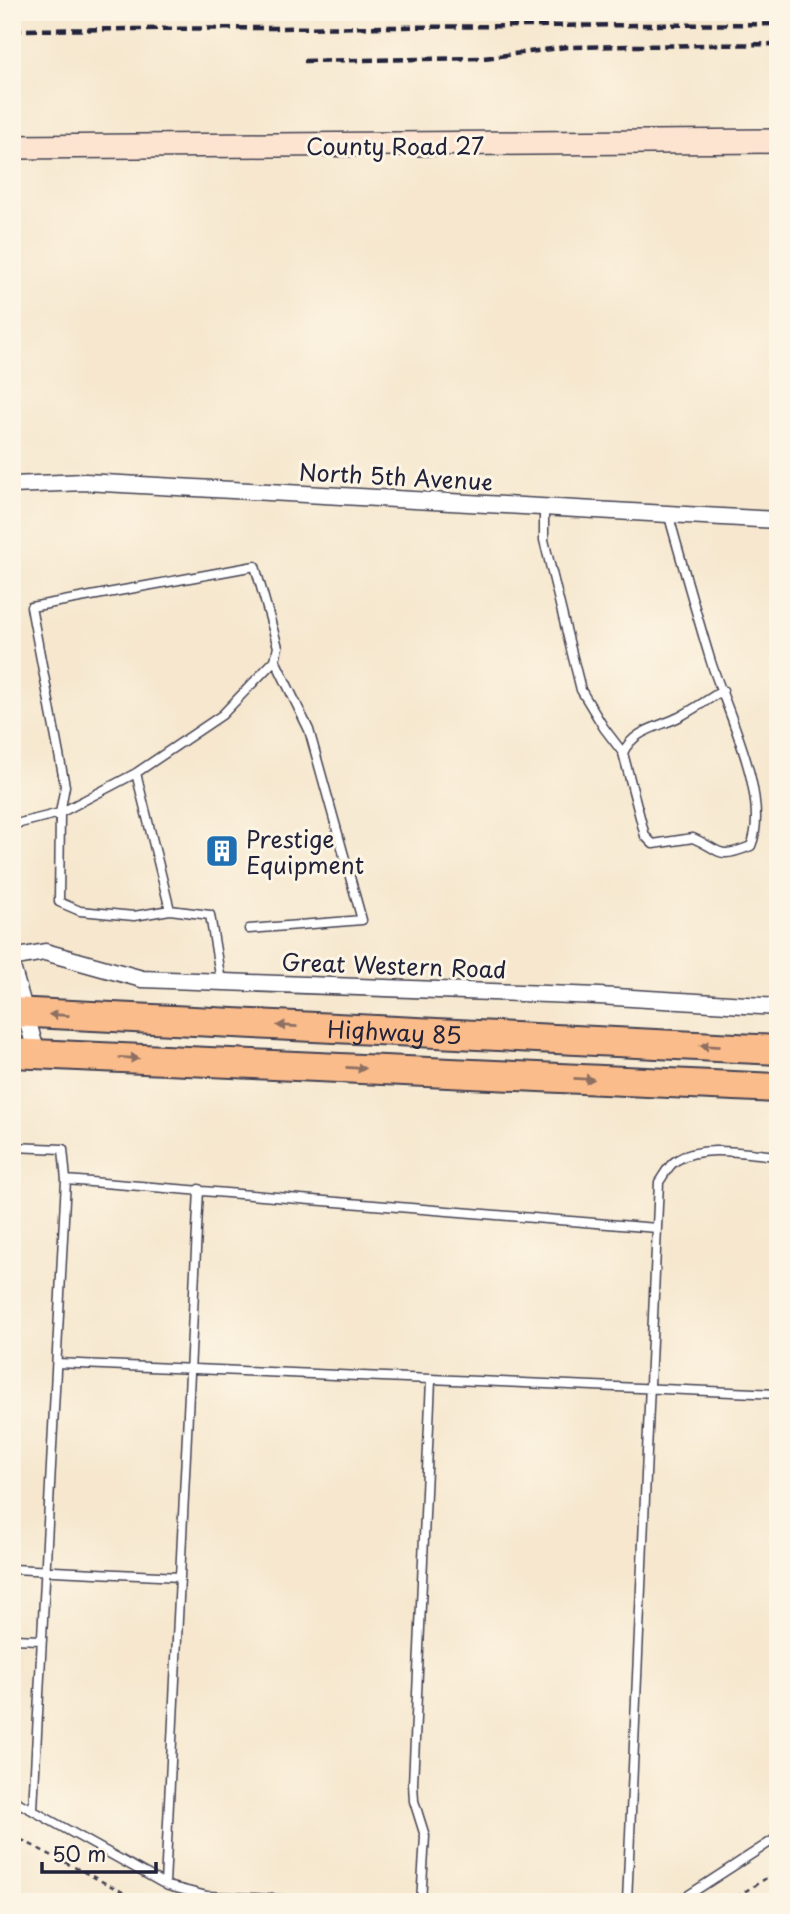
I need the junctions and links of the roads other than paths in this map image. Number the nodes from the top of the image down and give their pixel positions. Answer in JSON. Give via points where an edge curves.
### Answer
{"nodes":[{"id":1,"x":778,"y":141,"type":"edge"},
{"id":2,"x":12,"y":147,"type":"edge"},
{"id":3,"x":12,"y":485,"type":"edge"},
{"id":4,"x":544,"y":507,"type":"junction"},
{"id":5,"x":668,"y":513,"type":"junction"},
{"id":6,"x":778,"y":520,"type":"edge"},
{"id":7,"x":275,"y":660,"type":"junction"},
{"id":8,"x":723,"y":690,"type":"junction"},
{"id":9,"x":623,"y":753,"type":"junction"},
{"id":10,"x":136,"y":773,"type":"junction"},
{"id":11,"x":60,"y":813,"type":"junction"},
{"id":12,"x":12,"y":825,"type":"edge"},
{"id":13,"x":170,"y":910,"type":"junction"},
{"id":14,"x":249,"y":929,"type":"dead end"},
{"id":15,"x":12,"y":958,"type":"edge"},
{"id":16,"x":12,"y":967,"type":"edge"},
{"id":17,"x":221,"y":981,"type":"junction"},
{"id":18,"x":778,"y":1007,"type":"edge"},
{"id":19,"x":18,"y":1013,"type":"edge"},
{"id":20,"x":778,"y":1050,"type":"edge"},
{"id":21,"x":24,"y":1053,"type":"edge"},
{"id":22,"x":778,"y":1088,"type":"edge"},
{"id":23,"x":12,"y":1147,"type":"edge"},
{"id":24,"x":778,"y":1156,"type":"edge"},
{"id":25,"x":66,"y":1180,"type":"junction"},
{"id":26,"x":199,"y":1189,"type":"junction"},
{"id":27,"x":657,"y":1228,"type":"junction"},
{"id":28,"x":57,"y":1363,"type":"junction"},
{"id":29,"x":190,"y":1369,"type":"junction"},
{"id":30,"x":431,"y":1380,"type":"junction"},
{"id":31,"x":650,"y":1389,"type":"junction"},
{"id":32,"x":778,"y":1394,"type":"edge"},
{"id":33,"x":12,"y":1569,"type":"edge"},
{"id":34,"x":46,"y":1571,"type":"junction"},
{"id":35,"x":180,"y":1577,"type":"junction"},
{"id":36,"x":12,"y":1639,"type":"edge"},
{"id":37,"x":42,"y":1640,"type":"junction"},
{"id":38,"x":12,"y":1799,"type":"edge"},
{"id":39,"x":33,"y":1809,"type":"junction"},
{"id":40,"x":778,"y":1837,"type":"edge"},
{"id":41,"x":165,"y":1884,"type":"junction"},
{"id":42,"x":342,"y":1902,"type":"edge"},
{"id":43,"x":421,"y":1902,"type":"edge"},
{"id":44,"x":627,"y":1902,"type":"edge"},
{"id":45,"x":673,"y":1902,"type":"edge"}],
"edges":[{"from":1,"to":2,"type":"street","name":"County Road 27"},
{"from":3,"to":4,"type":"street","name":"North 5th Avenue","via":[[85,482]]},
{"from":4,"to":5,"type":"street","name":"North 5th Avenue"},
{"from":4,"to":9,"type":"lane","via":[[549,563],[581,690]]},
{"from":5,"to":6,"type":"street","name":"North 5th Avenue"},
{"from":5,"to":8,"type":"lane"},
{"from":7,"to":10,"type":"lane","via":[[222,715]]},
{"from":7,"to":11,"type":"lane","via":[[278,646],[255,566],[31,607],[65,786]]},
{"from":7,"to":14,"type":"lane","via":[[309,730],[362,920]]},
{"from":8,"to":9,"type":"lane","via":[[681,716],[639,734]]},
{"from":8,"to":9,"type":"lane","via":[[755,800],[751,846],[725,854],[715,853],[693,838],[657,845],[649,842]]},
{"from":10,"to":11,"type":"lane"},
{"from":10,"to":13,"type":"lane"},
{"from":11,"to":12,"type":"lane"},
{"from":11,"to":13,"type":"lane","via":[[59,902],[80,911],[134,916]]},
{"from":13,"to":17,"type":"lane","via":[[210,915]]},
{"from":15,"to":17,"type":"street","name":"Great Western Road","via":[[45,952],[142,979]]},
{"from":16,"to":19,"type":"street"},
{"from":17,"to":18,"type":"street","name":"Great Western Road"},
{"from":20,"to":19,"type":"highway","name":"Highway 85","one_way":true},
{"from":19,"to":21,"type":"street"},
{"from":21,"to":22,"type":"highway","name":"Highway 85","one_way":true},
{"from":23,"to":25,"type":"lane","via":[[63,1149]]},
{"from":24,"to":27,"type":"lane","via":[[712,1153],[674,1161],[659,1182]]},
{"from":25,"to":26,"type":"lane"},
{"from":25,"to":28,"type":"lane"},
{"from":26,"to":27,"type":"lane"},
{"from":26,"to":29,"type":"lane"},
{"from":27,"to":31,"type":"lane"},
{"from":28,"to":29,"type":"lane"},
{"from":28,"to":34,"type":"lane"},
{"from":29,"to":30,"type":"lane"},
{"from":29,"to":35,"type":"lane"},
{"from":30,"to":31,"type":"lane"},
{"from":30,"to":43,"type":"lane","via":[[413,1784],[425,1836]]},
{"from":31,"to":32,"type":"lane"},
{"from":31,"to":44,"type":"lane"},
{"from":33,"to":34,"type":"lane"},
{"from":34,"to":35,"type":"lane"},
{"from":34,"to":37,"type":"lane"},
{"from":35,"to":41,"type":"lane"},
{"from":36,"to":37,"type":"lane"},
{"from":37,"to":39,"type":"lane"},
{"from":38,"to":39,"type":"lane"},
{"from":39,"to":41,"type":"lane"},
{"from":40,"to":45,"type":"lane"},
{"from":41,"to":42,"type":"lane","via":[[206,1896]]}]}
